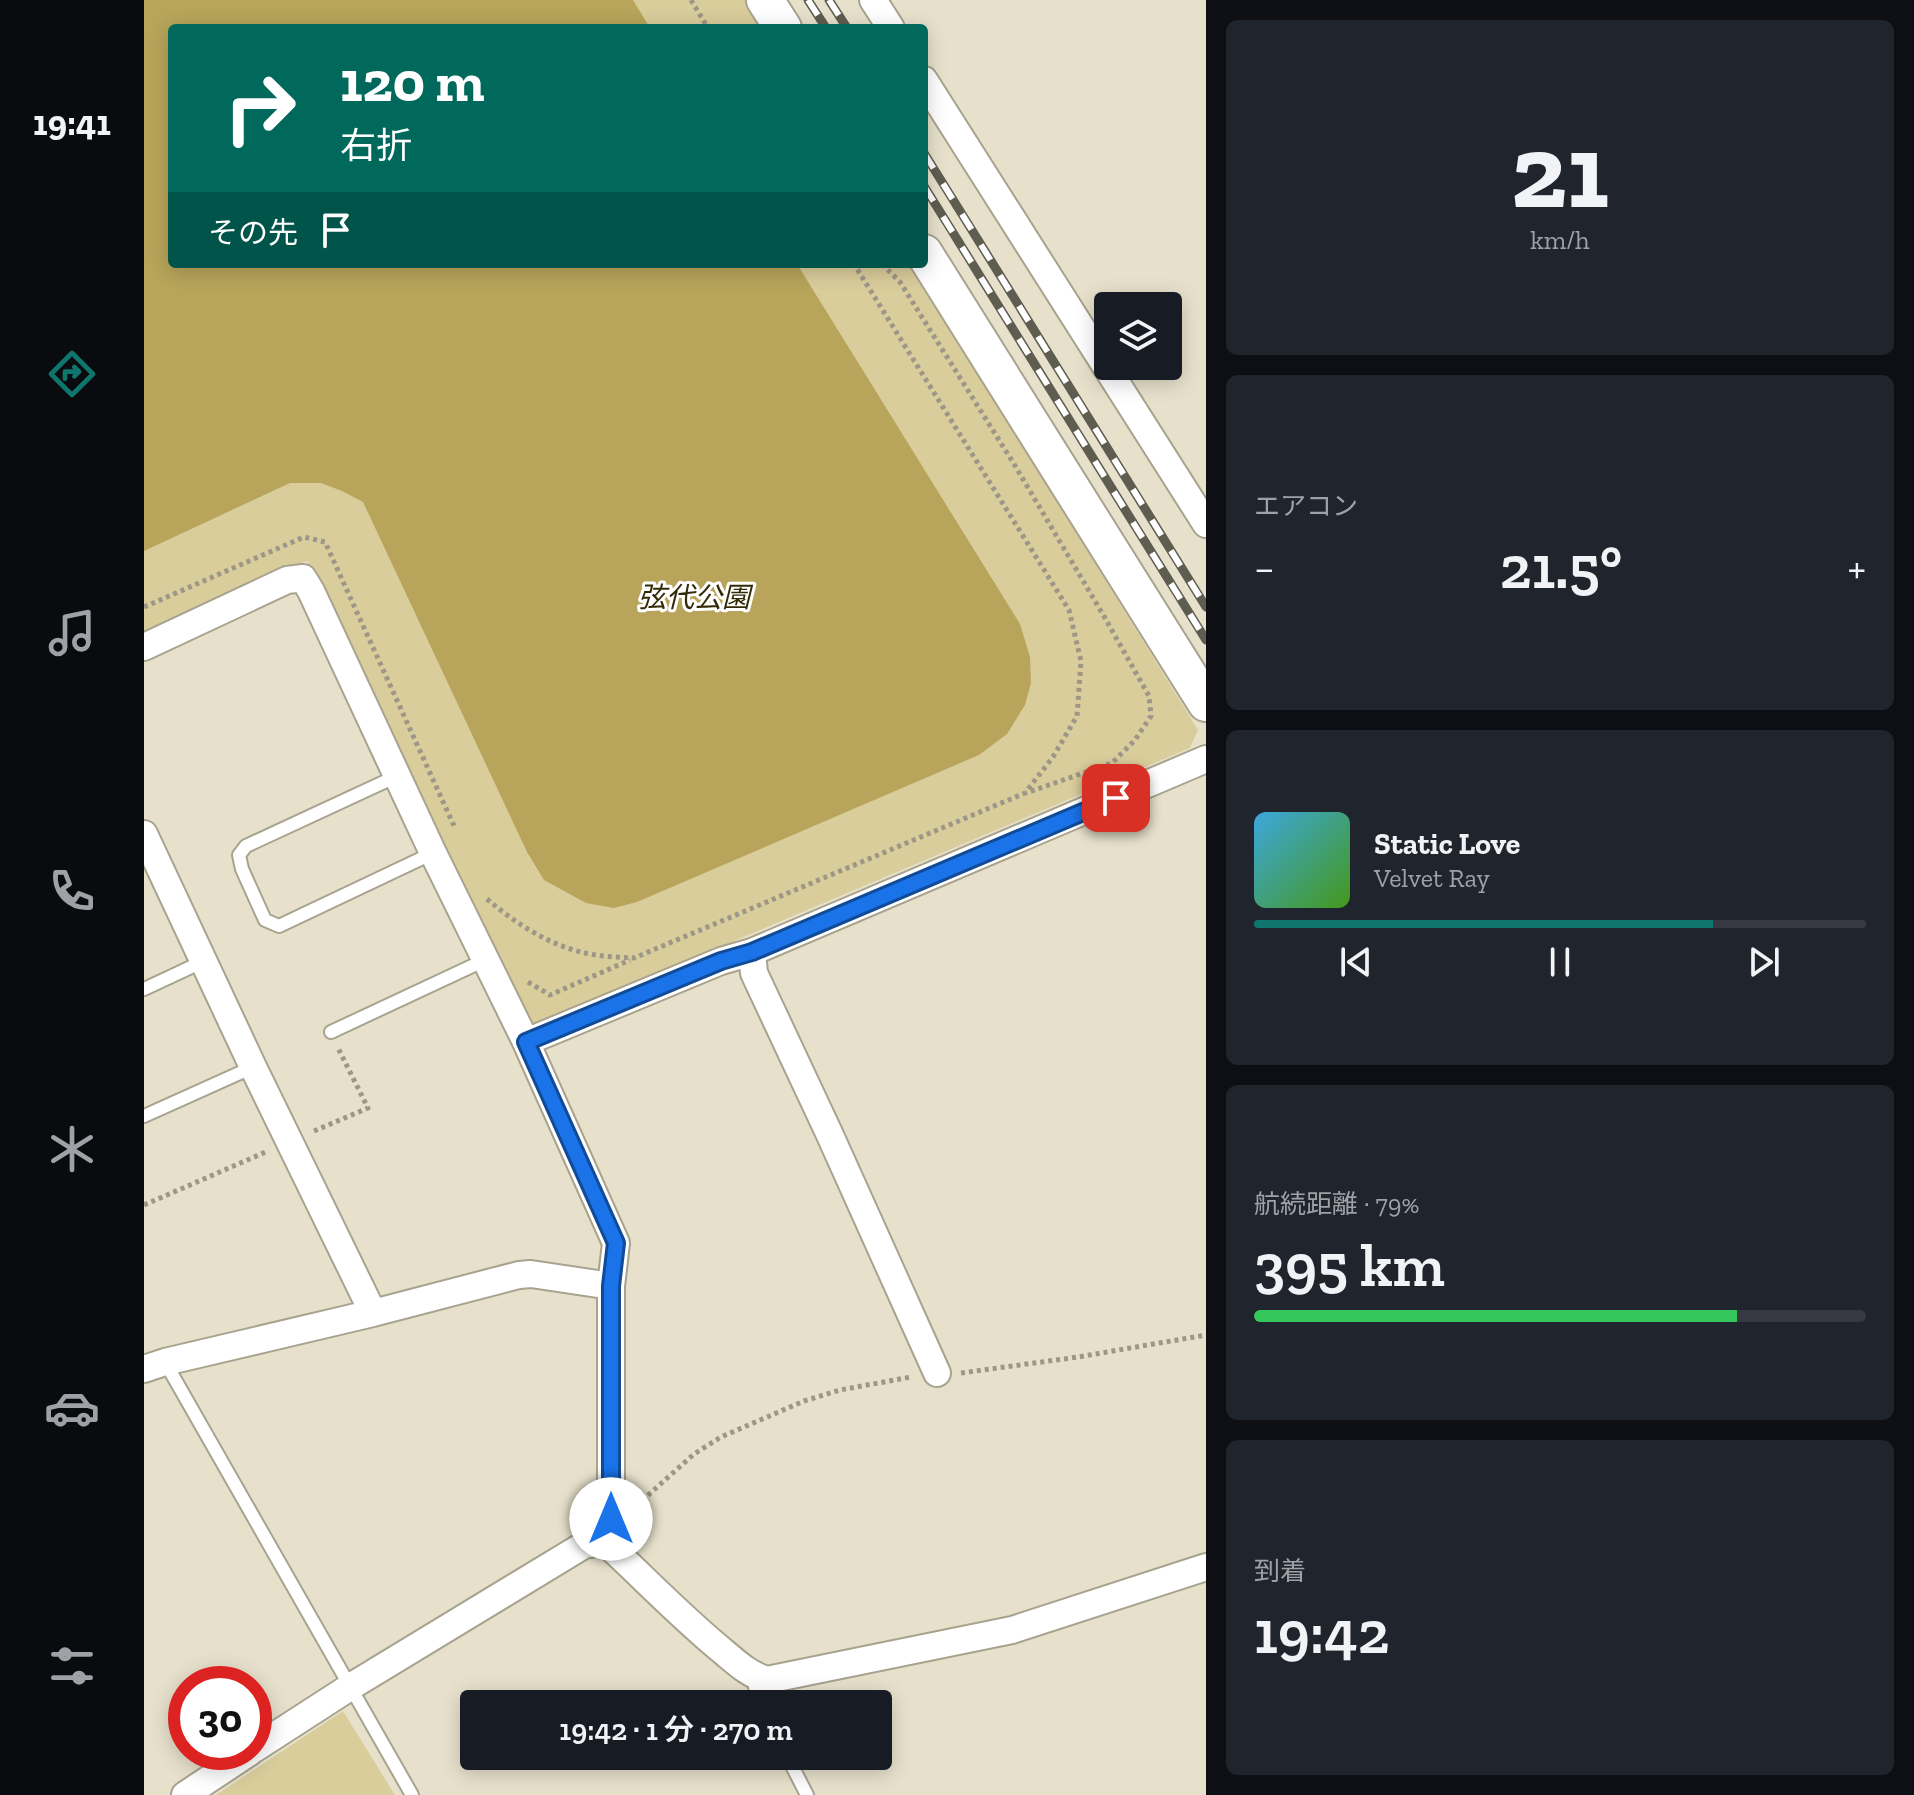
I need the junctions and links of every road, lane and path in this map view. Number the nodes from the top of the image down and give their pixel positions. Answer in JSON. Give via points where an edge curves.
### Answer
{"nodes":[{"id":1,"x":691,"y":0,"type":"edge"},
{"id":2,"x":765,"y":0,"type":"edge"},
{"id":3,"x":873,"y":0,"type":"edge"},
{"id":4,"x":706,"y":24,"type":"edge"},
{"id":5,"x":780,"y":24,"type":"edge"},
{"id":6,"x":888,"y":24,"type":"edge"},
{"id":7,"x":928,"y":86,"type":"edge"},
{"id":8,"x":928,"y":259,"type":"edge"},
{"id":9,"x":856,"y":268,"type":"edge"},
{"id":10,"x":886,"y":268,"type":"edge"},
{"id":11,"x":1206,"y":524,"type":"edge"},
{"id":12,"x":144,"y":607,"type":"edge"},
{"id":13,"x":144,"y":647,"type":"edge"},
{"id":14,"x":1206,"y":703,"type":"edge"},
{"id":15,"x":1206,"y":759,"type":"edge"},
{"id":16,"x":397,"y":776,"type":"junction"},
{"id":17,"x":1025,"y":793,"type":"junction"},
{"id":18,"x":461,"y":842,"type":"dead end"},
{"id":19,"x":146,"y":846,"type":"edge"},
{"id":20,"x":433,"y":853,"type":"junction"},
{"id":21,"x":493,"y":912,"type":"dead end"},
{"id":22,"x":752,"y":952,"type":"junction"},
{"id":23,"x":634,"y":958,"type":"junction"},
{"id":24,"x":485,"y":960,"type":"junction"},
{"id":25,"x":204,"y":961,"type":"junction"},
{"id":26,"x":525,"y":980,"type":"dead end"},
{"id":27,"x":144,"y":989,"type":"edge"},
{"id":28,"x":331,"y":1032,"type":"dead end"},
{"id":29,"x":526,"y":1042,"type":"junction"},
{"id":30,"x":253,"y":1067,"type":"junction"},
{"id":31,"x":144,"y":1116,"type":"edge"},
{"id":32,"x":611,"y":1286,"type":"junction"},
{"id":33,"x":373,"y":1313,"type":"junction"},
{"id":34,"x":1206,"y":1335,"type":"edge"},
{"id":35,"x":154,"y":1365,"type":"edge"},
{"id":36,"x":937,"y":1373,"type":"junction"},
{"id":37,"x":608,"y":1530,"type":"junction"},
{"id":38,"x":1206,"y":1567,"type":"edge"},
{"id":39,"x":758,"y":1677,"type":"junction"},
{"id":40,"x":350,"y":1687,"type":"junction"},
{"id":41,"x":756,"y":1690,"type":"edge"},
{"id":42,"x":272,"y":1738,"type":"edge"},
{"id":43,"x":223,"y":1770,"type":"edge"},
{"id":44,"x":794,"y":1770,"type":"edge"},
{"id":45,"x":185,"y":1795,"type":"edge"},
{"id":46,"x":412,"y":1795,"type":"edge"},
{"id":47,"x":807,"y":1795,"type":"edge"}],
"edges":[{"from":1,"to":4,"type":"path"},
{"from":2,"to":5,"type":"street"},
{"from":3,"to":6,"type":"street"},
{"from":7,"to":11,"type":"street"},
{"from":8,"to":14,"type":"street"},
{"from":9,"to":17,"type":"path","via":[[1069,610],[1081,661],[1077,716]]},
{"from":10,"to":17,"type":"path","via":[[900,282],[1006,451],[1149,696],[1151,716],[1112,763]]},
{"from":12,"to":18,"type":"path","via":[[304,537],[325,542]]},
{"from":13,"to":16,"type":"street","via":[[287,580],[303,578]]},
{"from":15,"to":22,"type":"street"},
{"from":16,"to":20,"type":"street"},
{"from":16,"to":20,"type":"lane","via":[[246,846],[239,855],[242,869],[265,920],[279,926]]},
{"from":17,"to":23,"type":"path"},
{"from":19,"to":25,"type":"street"},
{"from":20,"to":24,"type":"street"},
{"from":21,"to":23,"type":"path","via":[[486,899],[552,942],[589,954]]},
{"from":22,"to":29,"type":"street"},
{"from":22,"to":36,"type":"street","via":[[754,973]]},
{"from":23,"to":26,"type":"path","via":[[550,995]]},
{"from":24,"to":28,"type":"lane"},
{"from":24,"to":29,"type":"street"},
{"from":25,"to":27,"type":"lane"},
{"from":25,"to":30,"type":"street"},
{"from":29,"to":32,"type":"street","via":[[616,1243]]},
{"from":30,"to":31,"type":"lane"},
{"from":30,"to":33,"type":"street"},
{"from":32,"to":33,"type":"street","via":[[519,1275]]},
{"from":32,"to":37,"type":"street"},
{"from":33,"to":35,"type":"street"},
{"from":34,"to":36,"type":"path"},
{"from":35,"to":40,"type":"lane"},
{"from":36,"to":37,"type":"path","via":[[840,1390],[721,1437],[694,1454]]},
{"from":37,"to":39,"type":"street","via":[[704,1636]]},
{"from":37,"to":40,"type":"street"},
{"from":38,"to":39,"type":"street","via":[[1012,1630],[767,1680]]},
{"from":39,"to":41,"type":"lane"},
{"from":40,"to":42,"type":"street"},
{"from":40,"to":46,"type":"lane"},
{"from":43,"to":45,"type":"street"},
{"from":44,"to":47,"type":"lane"}]}
